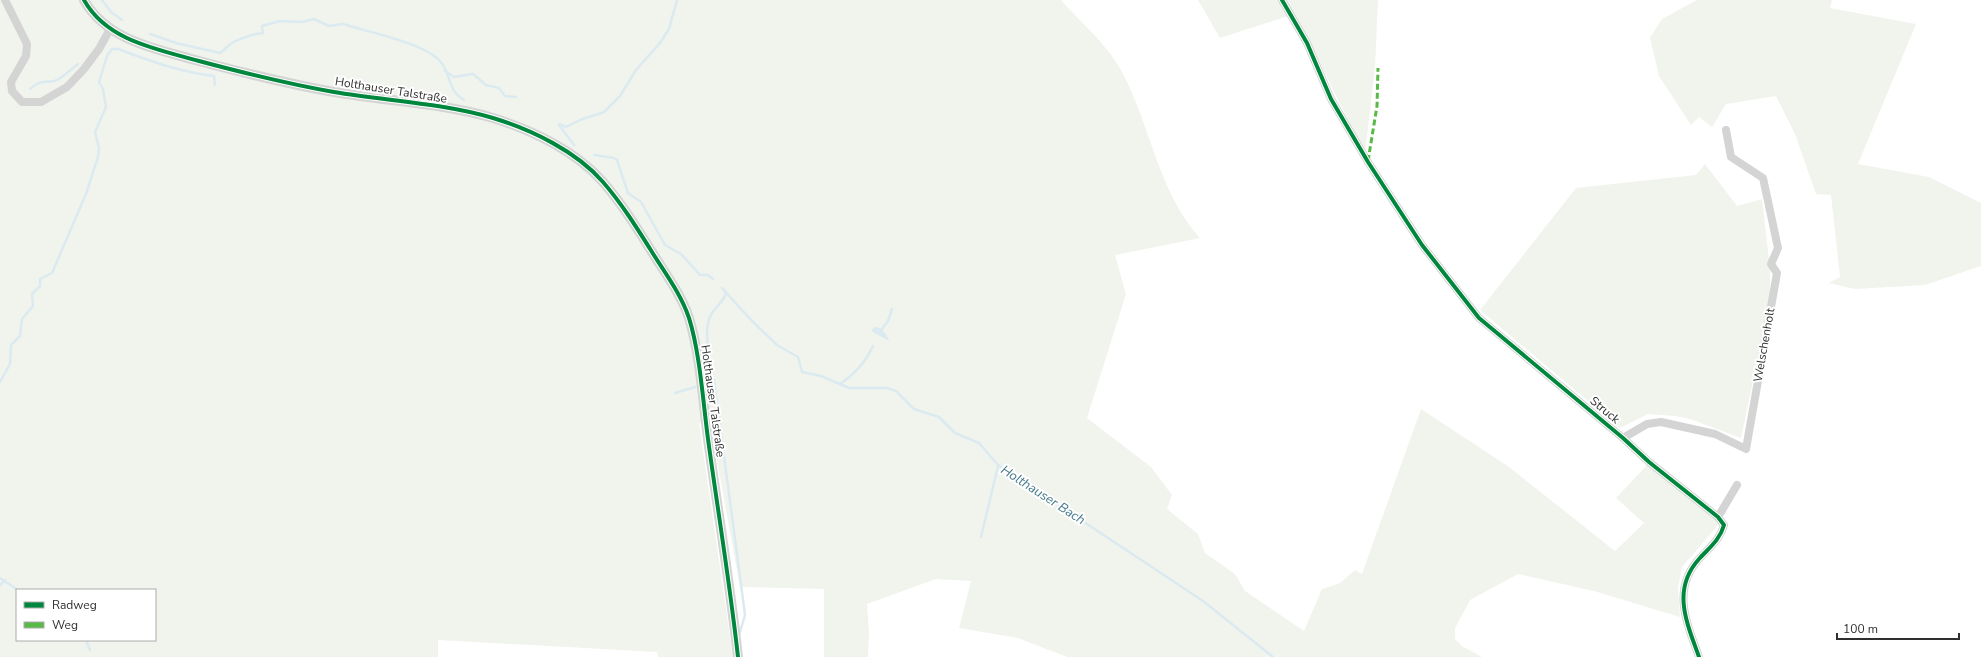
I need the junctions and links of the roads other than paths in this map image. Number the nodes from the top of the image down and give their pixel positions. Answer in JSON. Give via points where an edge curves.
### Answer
{"nodes":[{"id":1,"x":5,"y":0,"type":"edge"},
{"id":2,"x":84,"y":0,"type":"edge"},
{"id":3,"x":1282,"y":0,"type":"edge"},
{"id":4,"x":110,"y":29,"type":"junction"},
{"id":5,"x":1726,"y":130,"type":"dead end"},
{"id":6,"x":1623,"y":438,"type":"junction"},
{"id":7,"x":1738,"y":485,"type":"dead end"},
{"id":8,"x":1718,"y":517,"type":"junction"},
{"id":9,"x":738,"y":657,"type":"edge"},
{"id":10,"x":1699,"y":657,"type":"edge"}],
"edges":[{"from":1,"to":4,"type":"street","via":[[27,44],[26,56],[11,82],[12,91],[22,102],[41,102],[67,87],[95,54]]},
{"from":2,"to":4,"type":"street","name":"Holthauser Talstraße","via":[[98,20]]},
{"from":3,"to":6,"type":"street","name":"Struck","via":[[1307,43],[1330,99],[1422,245],[1479,318]]},
{"from":4,"to":9,"type":"street","name":"Holthauser Talstraße","via":[[160,50],[285,83],[492,118],[512,124],[557,146],[593,172],[635,225],[671,281],[690,319]]},
{"from":5,"to":6,"type":"street","name":"Welschenholt","via":[[1731,156],[1763,178],[1778,248],[1771,264],[1777,273],[1746,449],[1715,434],[1661,422],[1647,424]]},
{"from":6,"to":8,"type":"street","name":"Struck"},
{"from":7,"to":8,"type":"street"},
{"from":8,"to":10,"type":"street","via":[[1724,525],[1721,536],[1695,564],[1684,586],[1684,609]]}]}
